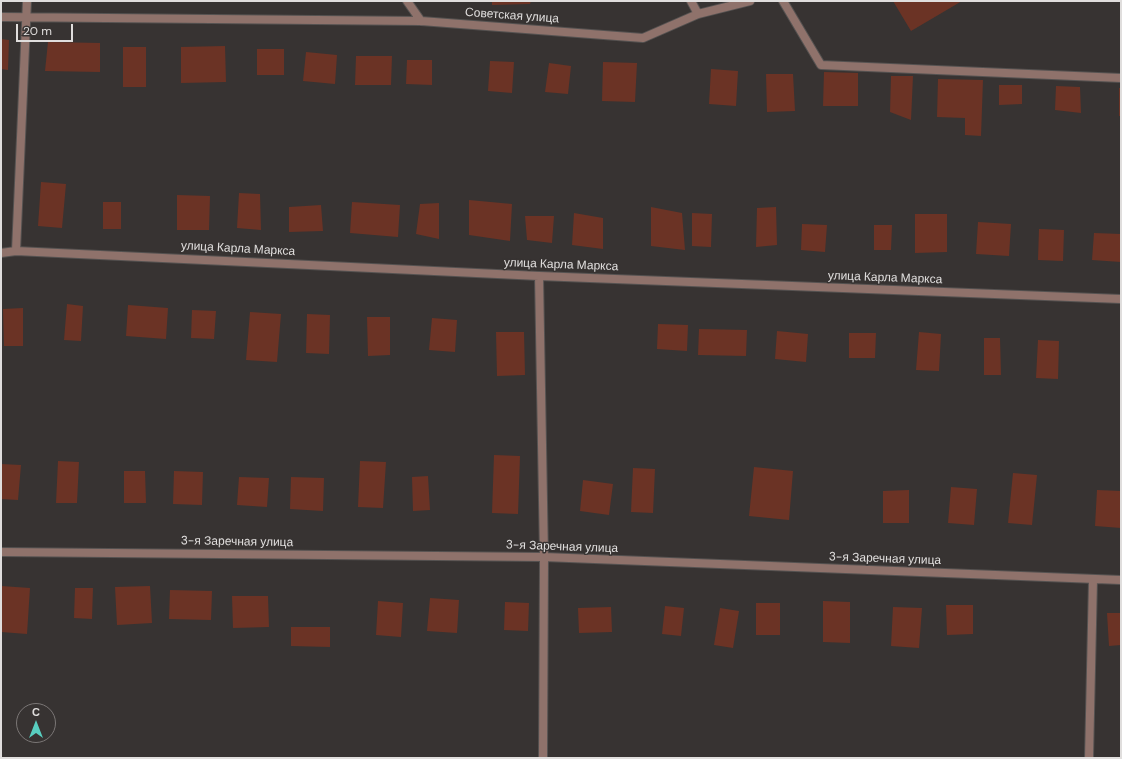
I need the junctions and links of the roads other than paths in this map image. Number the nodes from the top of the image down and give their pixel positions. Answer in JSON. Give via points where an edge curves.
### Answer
{"nodes":[{"id":1,"x":27,"y":1,"type":"edge"},
{"id":2,"x":408,"y":1,"type":"edge"},
{"id":3,"x":690,"y":1,"type":"edge"},
{"id":4,"x":750,"y":1,"type":"edge"},
{"id":5,"x":783,"y":1,"type":"edge"},
{"id":6,"x":698,"y":14,"type":"junction"},
{"id":7,"x":1,"y":17,"type":"edge"},
{"id":8,"x":26,"y":18,"type":"junction"},
{"id":9,"x":420,"y":21,"type":"junction"},
{"id":10,"x":1121,"y":78,"type":"edge"},
{"id":11,"x":16,"y":251,"type":"junction"},
{"id":12,"x":1,"y":253,"type":"edge"},
{"id":13,"x":539,"y":276,"type":"junction"},
{"id":14,"x":1121,"y":299,"type":"edge"},
{"id":15,"x":1,"y":552,"type":"edge"},
{"id":16,"x":544,"y":557,"type":"junction"},
{"id":17,"x":1093,"y":580,"type":"junction"},
{"id":18,"x":1121,"y":580,"type":"edge"},
{"id":19,"x":543,"y":758,"type":"edge"},
{"id":20,"x":1089,"y":758,"type":"edge"}],
"edges":[{"from":1,"to":8,"type":"street"},
{"from":2,"to":9,"type":"street"},
{"from":3,"to":6,"type":"street"},
{"from":4,"to":6,"type":"street","name":"Советская улица"},
{"from":5,"to":10,"type":"street","via":[[822,65]]},
{"from":6,"to":9,"type":"street","name":"Советская улица","via":[[643,38]]},
{"from":7,"to":8,"type":"street","name":"Советская улица"},
{"from":8,"to":9,"type":"street","name":"Советская улица"},
{"from":8,"to":11,"type":"street"},
{"from":11,"to":12,"type":"street","name":"улица Карла Маркса"},
{"from":11,"to":13,"type":"street","name":"улица Карла Маркса"},
{"from":13,"to":14,"type":"street","name":"улица Карла Маркса"},
{"from":13,"to":16,"type":"street"},
{"from":15,"to":16,"type":"street","name":"3-я Заречная улица"},
{"from":16,"to":17,"type":"street","name":"3-я Заречная улица"},
{"from":16,"to":19,"type":"street"},
{"from":17,"to":18,"type":"street","name":"3-я Заречная улица"},
{"from":17,"to":20,"type":"street"}]}
